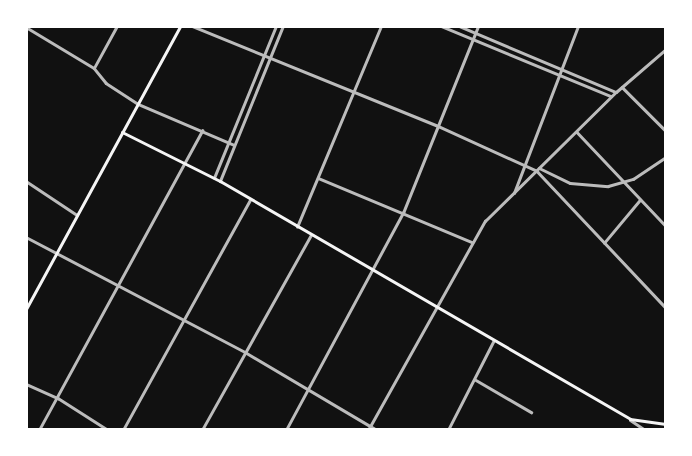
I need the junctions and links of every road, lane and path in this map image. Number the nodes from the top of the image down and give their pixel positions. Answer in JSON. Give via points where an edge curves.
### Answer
{"nodes":[{"id":1,"x":117,"y":26,"type":"edge"},
{"id":2,"x":180,"y":26,"type":"edge"},
{"id":3,"x":192,"y":26,"type":"edge"},
{"id":4,"x":276,"y":26,"type":"edge"},
{"id":5,"x":283,"y":26,"type":"edge"},
{"id":6,"x":381,"y":26,"type":"edge"},
{"id":7,"x":441,"y":26,"type":"edge"},
{"id":8,"x":459,"y":26,"type":"edge"},
{"id":9,"x":478,"y":26,"type":"edge"},
{"id":10,"x":578,"y":26,"type":"edge"},
{"id":11,"x":26,"y":27,"type":"edge"},
{"id":12,"x":476,"y":33,"type":"junction"},
{"id":13,"x":473,"y":40,"type":"junction"},
{"id":14,"x":666,"y":49,"type":"edge"},
{"id":15,"x":264,"y":57,"type":"junction"},
{"id":16,"x":271,"y":59,"type":"junction"},
{"id":17,"x":94,"y":68,"type":"junction"},
{"id":18,"x":560,"y":68,"type":"junction"},
{"id":19,"x":557,"y":74,"type":"junction"},
{"id":20,"x":622,"y":87,"type":"junction"},
{"id":21,"x":353,"y":92,"type":"junction"},
{"id":22,"x":616,"y":92,"type":"junction"},
{"id":23,"x":612,"y":97,"type":"junction"},
{"id":24,"x":138,"y":104,"type":"junction"},
{"id":25,"x":438,"y":126,"type":"junction"},
{"id":26,"x":202,"y":131,"type":"junction"},
{"id":27,"x":666,"y":131,"type":"edge"},
{"id":28,"x":122,"y":132,"type":"junction"},
{"id":29,"x":576,"y":132,"type":"junction"},
{"id":30,"x":228,"y":143,"type":"junction"},
{"id":31,"x":234,"y":146,"type":"junction"},
{"id":32,"x":666,"y":157,"type":"edge"},
{"id":33,"x":185,"y":163,"type":"junction"},
{"id":34,"x":523,"y":166,"type":"junction"},
{"id":35,"x":538,"y":170,"type":"junction"},
{"id":36,"x":214,"y":178,"type":"junction"},
{"id":37,"x":318,"y":178,"type":"junction"},
{"id":38,"x":26,"y":181,"type":"edge"},
{"id":39,"x":220,"y":181,"type":"junction"},
{"id":40,"x":624,"y":183,"type":"junction"},
{"id":41,"x":514,"y":193,"type":"junction"},
{"id":42,"x":640,"y":199,"type":"junction"},
{"id":43,"x":250,"y":200,"type":"junction"},
{"id":44,"x":403,"y":213,"type":"junction"},
{"id":45,"x":77,"y":215,"type":"junction"},
{"id":46,"x":666,"y":226,"type":"edge"},
{"id":47,"x":297,"y":227,"type":"junction"},
{"id":48,"x":311,"y":235,"type":"junction"},
{"id":49,"x":26,"y":237,"type":"edge"},
{"id":50,"x":472,"y":242,"type":"junction"},
{"id":51,"x":604,"y":243,"type":"junction"},
{"id":52,"x":56,"y":253,"type":"junction"},
{"id":53,"x":374,"y":270,"type":"junction"},
{"id":54,"x":117,"y":286,"type":"junction"},
{"id":55,"x":435,"y":308,"type":"junction"},
{"id":56,"x":666,"y":308,"type":"edge"},
{"id":57,"x":26,"y":309,"type":"edge"},
{"id":58,"x":184,"y":320,"type":"junction"},
{"id":59,"x":493,"y":342,"type":"junction"},
{"id":60,"x":245,"y":352,"type":"junction"},
{"id":61,"x":476,"y":380,"type":"junction"},
{"id":62,"x":26,"y":384,"type":"edge"},
{"id":63,"x":307,"y":389,"type":"junction"},
{"id":64,"x":58,"y":398,"type":"junction"},
{"id":65,"x":531,"y":412,"type":"dead end"},
{"id":66,"x":630,"y":419,"type":"junction"},
{"id":67,"x":666,"y":424,"type":"edge"},
{"id":68,"x":369,"y":428,"type":"edge"},
{"id":69,"x":39,"y":430,"type":"edge"},
{"id":70,"x":108,"y":430,"type":"edge"},
{"id":71,"x":123,"y":430,"type":"edge"},
{"id":72,"x":202,"y":430,"type":"edge"},
{"id":73,"x":286,"y":430,"type":"edge"},
{"id":74,"x":377,"y":430,"type":"edge"},
{"id":75,"x":448,"y":430,"type":"edge"},
{"id":76,"x":646,"y":430,"type":"edge"}],
"edges":[{"from":1,"to":17,"type":"street"},
{"from":2,"to":24,"type":"main road"},
{"from":3,"to":15,"type":"street"},
{"from":4,"to":15,"type":"street"},
{"from":5,"to":16,"type":"street"},
{"from":6,"to":21,"type":"street"},
{"from":7,"to":13,"type":"street"},
{"from":8,"to":12,"type":"street"},
{"from":9,"to":12,"type":"street"},
{"from":10,"to":18,"type":"street"},
{"from":11,"to":17,"type":"street"},
{"from":12,"to":13,"type":"street"},
{"from":12,"to":18,"type":"street"},
{"from":13,"to":19,"type":"street"},
{"from":13,"to":25,"type":"street"},
{"from":14,"to":20,"type":"street"},
{"from":15,"to":16,"type":"street"},
{"from":15,"to":30,"type":"street"},
{"from":16,"to":21,"type":"street"},
{"from":16,"to":31,"type":"street"},
{"from":17,"to":24,"type":"street","via":[[106,83]]},
{"from":18,"to":19,"type":"street"},
{"from":18,"to":22,"type":"street"},
{"from":19,"to":23,"type":"street"},
{"from":19,"to":34,"type":"street"},
{"from":20,"to":22,"type":"street"},
{"from":20,"to":27,"type":"street"},
{"from":21,"to":25,"type":"street"},
{"from":21,"to":37,"type":"street"},
{"from":22,"to":23,"type":"street"},
{"from":23,"to":29,"type":"street"},
{"from":24,"to":26,"type":"street"},
{"from":24,"to":28,"type":"main road"},
{"from":25,"to":34,"type":"street"},
{"from":25,"to":44,"type":"street"},
{"from":26,"to":30,"type":"street"},
{"from":26,"to":33,"type":"street"},
{"from":28,"to":33,"type":"main road"},
{"from":28,"to":45,"type":"main road"},
{"from":29,"to":35,"type":"street"},
{"from":29,"to":40,"type":"street"},
{"from":30,"to":31,"type":"street"},
{"from":30,"to":36,"type":"street"},
{"from":31,"to":39,"type":"street"},
{"from":32,"to":40,"type":"street"},
{"from":33,"to":36,"type":"main road"},
{"from":33,"to":54,"type":"street","via":[[148,236]]},
{"from":34,"to":35,"type":"street"},
{"from":34,"to":41,"type":"street"},
{"from":35,"to":40,"type":"street","via":[[570,182],[608,186]]},
{"from":35,"to":41,"type":"street"},
{"from":35,"to":51,"type":"street"},
{"from":36,"to":39,"type":"main road"},
{"from":37,"to":44,"type":"street"},
{"from":37,"to":47,"type":"street"},
{"from":38,"to":45,"type":"street"},
{"from":39,"to":43,"type":"main road"},
{"from":40,"to":42,"type":"street"},
{"from":41,"to":50,"type":"street","via":[[485,221]]},
{"from":42,"to":46,"type":"street"},
{"from":42,"to":51,"type":"street"},
{"from":43,"to":47,"type":"main road"},
{"from":43,"to":58,"type":"street"},
{"from":44,"to":50,"type":"street"},
{"from":44,"to":53,"type":"street"},
{"from":45,"to":52,"type":"main road"},
{"from":47,"to":48,"type":"main road"},
{"from":48,"to":53,"type":"main road"},
{"from":48,"to":60,"type":"street"},
{"from":49,"to":52,"type":"street"},
{"from":50,"to":55,"type":"street"},
{"from":51,"to":56,"type":"street"},
{"from":52,"to":54,"type":"street"},
{"from":52,"to":57,"type":"main road"},
{"from":53,"to":55,"type":"main road"},
{"from":53,"to":63,"type":"street"},
{"from":54,"to":58,"type":"street"},
{"from":54,"to":64,"type":"street"},
{"from":55,"to":59,"type":"main road"},
{"from":55,"to":68,"type":"street"},
{"from":58,"to":60,"type":"street"},
{"from":58,"to":71,"type":"street"},
{"from":59,"to":61,"type":"street"},
{"from":59,"to":66,"type":"main road"},
{"from":60,"to":63,"type":"street"},
{"from":60,"to":72,"type":"street"},
{"from":61,"to":65,"type":"street"},
{"from":61,"to":75,"type":"street"},
{"from":62,"to":64,"type":"street"},
{"from":63,"to":68,"type":"street"},
{"from":63,"to":73,"type":"street"},
{"from":64,"to":69,"type":"street"},
{"from":64,"to":70,"type":"street"},
{"from":66,"to":67,"type":"main road"},
{"from":66,"to":76,"type":"street"},
{"from":68,"to":74,"type":"street"}]}
